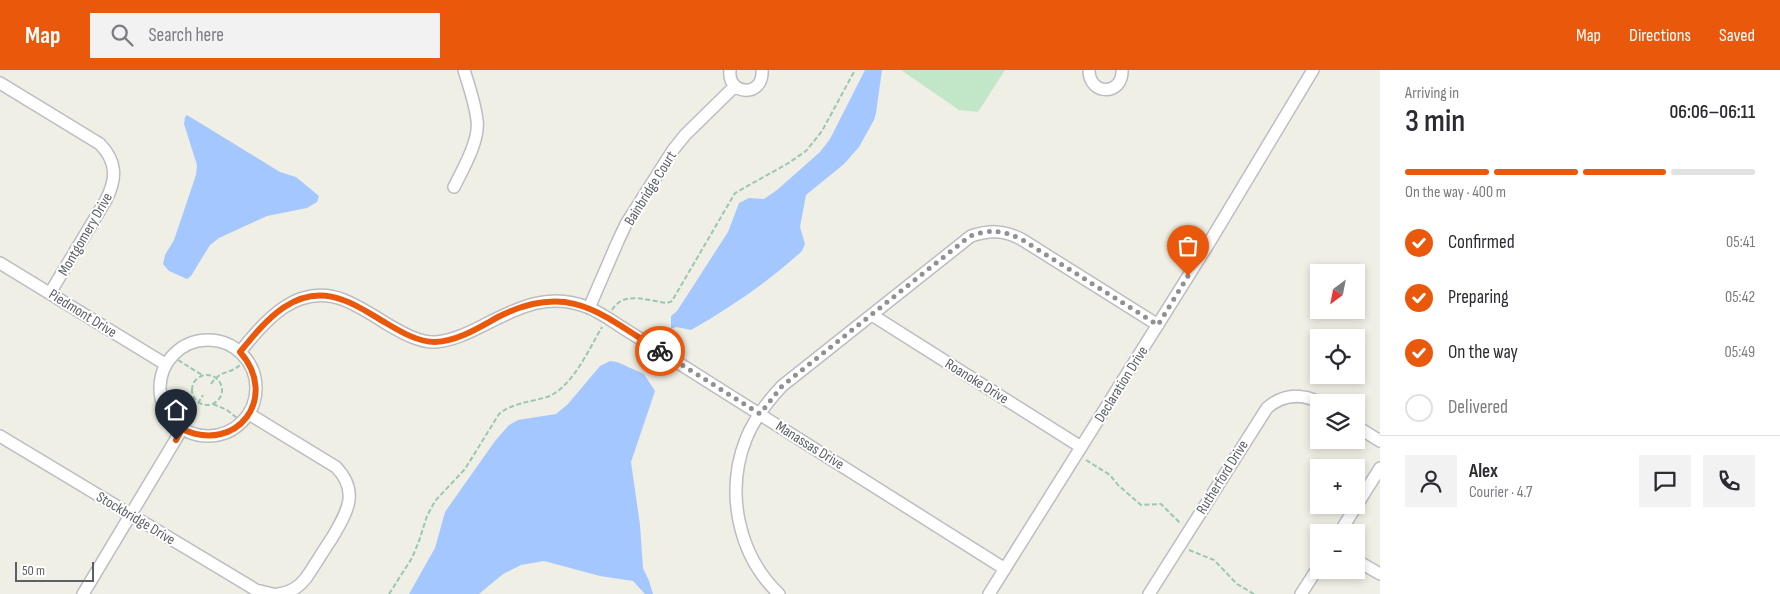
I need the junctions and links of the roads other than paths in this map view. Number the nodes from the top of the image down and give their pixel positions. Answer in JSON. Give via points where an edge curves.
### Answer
{"nodes":[{"id":1,"x":464,"y":70,"type":"edge"},
{"id":2,"x":730,"y":70,"type":"edge"},
{"id":3,"x":762,"y":70,"type":"edge"},
{"id":4,"x":1089,"y":70,"type":"edge"},
{"id":5,"x":1122,"y":70,"type":"edge"},
{"id":6,"x":1313,"y":70,"type":"edge"},
{"id":7,"x":0,"y":83,"type":"edge"},
{"id":8,"x":735,"y":86,"type":"junction"},
{"id":9,"x":454,"y":187,"type":"dead end"},
{"id":10,"x":0,"y":263,"type":"edge"},
{"id":11,"x":50,"y":293,"type":"junction"},
{"id":12,"x":589,"y":308,"type":"junction"},
{"id":13,"x":872,"y":315,"type":"junction"},
{"id":14,"x":1158,"y":325,"type":"junction"},
{"id":15,"x":240,"y":352,"type":"junction"},
{"id":16,"x":166,"y":364,"type":"junction"},
{"id":17,"x":1310,"y":399,"type":"edge"},
{"id":18,"x":249,"y":414,"type":"junction"},
{"id":19,"x":760,"y":414,"type":"junction"},
{"id":20,"x":181,"y":425,"type":"junction"},
{"id":21,"x":1365,"y":431,"type":"edge"},
{"id":22,"x":0,"y":436,"type":"edge"},
{"id":23,"x":1380,"y":440,"type":"edge"},
{"id":24,"x":1079,"y":450,"type":"junction"},
{"id":25,"x":1380,"y":468,"type":"edge"},
{"id":26,"x":131,"y":515,"type":"junction"},
{"id":27,"x":1345,"y":524,"type":"edge"},
{"id":28,"x":1365,"y":565,"type":"edge"},
{"id":29,"x":1005,"y":568,"type":"junction"},
{"id":30,"x":1380,"y":574,"type":"edge"},
{"id":31,"x":1311,"y":579,"type":"edge"},
{"id":32,"x":83,"y":594,"type":"edge"},
{"id":33,"x":274,"y":594,"type":"edge"},
{"id":34,"x":278,"y":594,"type":"edge"},
{"id":35,"x":779,"y":594,"type":"edge"},
{"id":36,"x":989,"y":594,"type":"edge"},
{"id":37,"x":1148,"y":594,"type":"edge"},
{"id":38,"x":1301,"y":594,"type":"edge"}],
"edges":[{"from":1,"to":9,"type":"street","via":[[478,122],[470,155]]},
{"from":2,"to":8,"type":"street"},
{"from":3,"to":8,"type":"street","via":[[761,81],[754,89],[743,90]]},
{"from":4,"to":5,"type":"street","via":[[1091,81],[1104,90],[1119,83]]},
{"from":6,"to":14,"type":"street","name":"Declaration Drive"},
{"from":7,"to":11,"type":"street","name":"Montgomery Drive","via":[[100,144],[113,166],[113,180],[106,200]]},
{"from":8,"to":12,"type":"street","name":"Bainbridge Court","via":[[673,150],[622,233]]},
{"from":10,"to":11,"type":"street","name":"Piedmont Drive"},
{"from":11,"to":16,"type":"street","name":"Piedmont Drive"},
{"from":12,"to":15,"type":"street","name":"Manassas Drive","via":[[564,302],[528,304],[461,336],[434,342],[409,336],[343,300],[309,297],[283,307],[270,317]]},
{"from":12,"to":19,"type":"street","name":"Manassas Drive"},
{"from":13,"to":14,"type":"street","via":[[970,236],[1000,231],[1021,239]]},
{"from":13,"to":19,"type":"street","via":[[782,386]]},
{"from":13,"to":24,"type":"street","name":"Roanoke Drive"},
{"from":14,"to":24,"type":"street","name":"Declaration Drive"},
{"from":15,"to":16,"type":"street","via":[[222,342],[201,340],[177,351]]},
{"from":15,"to":18,"type":"street","via":[[253,370],[256,381],[254,404]]},
{"from":16,"to":20,"type":"street","via":[[160,382],[161,400],[169,417]]},
{"from":17,"to":37,"type":"street","name":"Rutherford Drive","via":[[1298,395],[1284,397],[1267,408]]},
{"from":18,"to":20,"type":"street","via":[[224,434],[213,436],[202,436]]},
{"from":18,"to":34,"type":"street","via":[[336,467],[344,475],[350,494],[344,518],[301,585]]},
{"from":19,"to":29,"type":"street","name":"Manassas Drive"},
{"from":19,"to":35,"type":"street","via":[[745,440],[739,460],[737,513],[749,552]]},
{"from":20,"to":26,"type":"street"},
{"from":21,"to":23,"type":"street"},
{"from":22,"to":26,"type":"street","name":"Stockbridge Drive"},
{"from":24,"to":29,"type":"street","name":"Declaration Drive"},
{"from":25,"to":27,"type":"street"},
{"from":26,"to":32,"type":"street"},
{"from":26,"to":33,"type":"street","name":"Stockbridge Drive","via":[[256,590]]},
{"from":28,"to":30,"type":"street"},
{"from":29,"to":36,"type":"street","name":"Declaration Drive"},
{"from":31,"to":38,"type":"street"}]}
